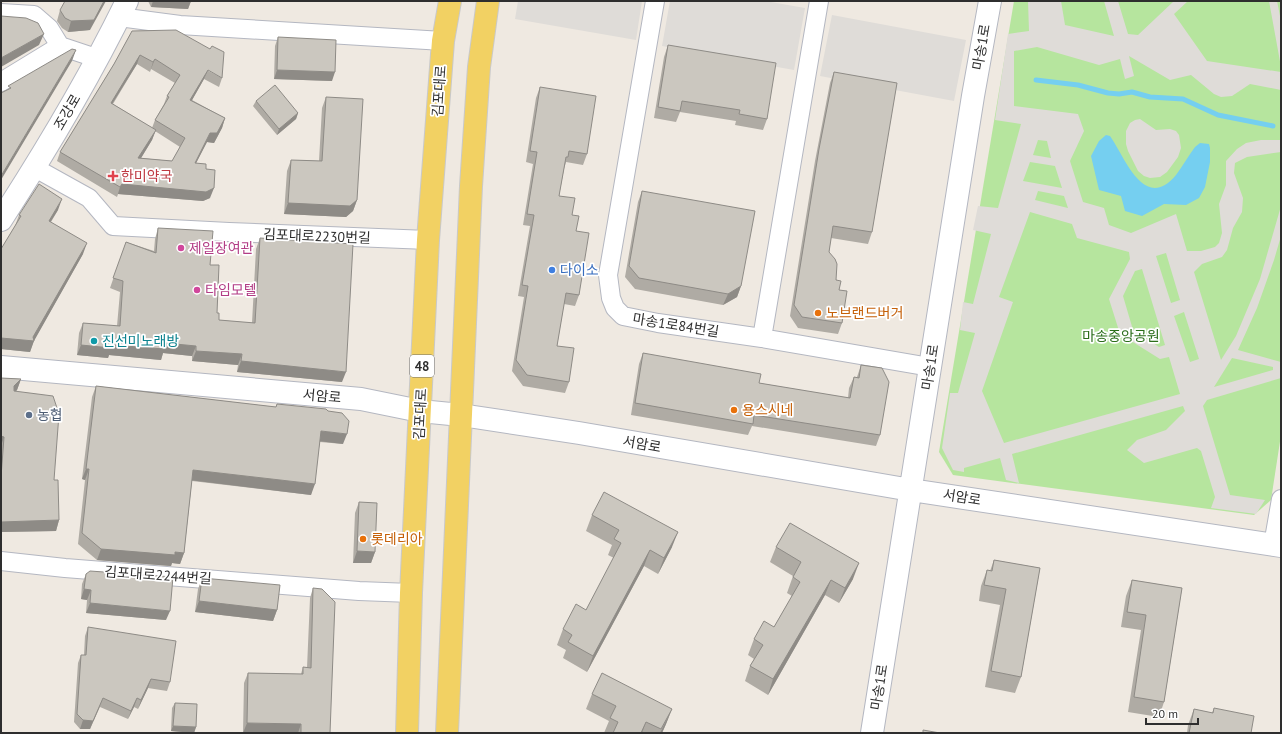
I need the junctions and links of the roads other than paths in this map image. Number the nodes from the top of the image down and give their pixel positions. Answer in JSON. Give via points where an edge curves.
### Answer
{"nodes":[{"id":1,"x":450,"y":1,"type":"edge"},
{"id":2,"x":488,"y":1,"type":"edge"},
{"id":3,"x":655,"y":1,"type":"edge"},
{"id":4,"x":819,"y":1,"type":"edge"},
{"id":5,"x":990,"y":1,"type":"edge"},
{"id":6,"x":123,"y":9,"type":"edge"},
{"id":7,"x":1,"y":13,"type":"edge"},
{"id":8,"x":443,"y":41,"type":"junction"},
{"id":9,"x":60,"y":46,"type":"junction"},
{"id":10,"x":98,"y":59,"type":"junction"},
{"id":11,"x":1,"y":82,"type":"edge"},
{"id":12,"x":35,"y":168,"type":"junction"},
{"id":13,"x":1,"y":220,"type":"edge"},
{"id":14,"x":428,"y":240,"type":"junction"},
{"id":15,"x":762,"y":338,"type":"junction"},
{"id":16,"x":1,"y":367,"type":"edge"},
{"id":17,"x":930,"y":368,"type":"junction"},
{"id":18,"x":420,"y":411,"type":"junction"},
{"id":19,"x":461,"y":415,"type":"junction"},
{"id":20,"x":911,"y":490,"type":"junction"},
{"id":21,"x":1281,"y":499,"type":"edge"},
{"id":22,"x":1277,"y":545,"type":"edge"},
{"id":23,"x":1,"y":561,"type":"edge"},
{"id":24,"x":411,"y":593,"type":"junction"},
{"id":25,"x":407,"y":733,"type":"edge"},
{"id":26,"x":447,"y":733,"type":"edge"},
{"id":27,"x":872,"y":733,"type":"edge"}],
"edges":[{"from":1,"to":8,"type":"main road","name":"김포대로","number":"48"},
{"from":2,"to":19,"type":"main road","via":[[479,67],[471,186]]},
{"from":3,"to":15,"type":"street","name":"마송1로84번길","via":[[608,275],[611,298],[615,308],[623,316]]},
{"from":4,"to":15,"type":"street"},
{"from":5,"to":17,"type":"street","name":"마송1로"},
{"from":6,"to":8,"type":"street","via":[[180,26]]},
{"from":6,"to":10,"type":"street","name":"조강로"},
{"from":7,"to":9,"type":"street","via":[[34,15],[49,28]]},
{"from":8,"to":14,"type":"main road","name":"김포대로","number":"48"},
{"from":9,"to":10,"type":"street"},
{"from":9,"to":11,"type":"street"},
{"from":10,"to":12,"type":"street","name":"조강로"},
{"from":12,"to":13,"type":"street","name":"조강로"},
{"from":12,"to":14,"type":"street","name":"김포대로2230번길","via":[[89,198],[113,226]]},
{"from":14,"to":18,"type":"main road","name":"김포대로","number":"48"},
{"from":15,"to":17,"type":"street","name":"마송1로84번길"},
{"from":16,"to":18,"type":"street","name":"서암로","via":[[361,399]]},
{"from":17,"to":20,"type":"street","name":"마송1로"},
{"from":18,"to":19,"type":"street","name":"서암로"},
{"from":18,"to":24,"type":"main road","name":"김포대로","number":"48"},
{"from":19,"to":20,"type":"street","name":"서암로"},
{"from":19,"to":26,"type":"main road"},
{"from":20,"to":22,"type":"street","name":"서암로"},
{"from":20,"to":27,"type":"street","name":"마송1로"},
{"from":21,"to":22,"type":"street"},
{"from":23,"to":24,"type":"street","name":"김포대로2244번길"},
{"from":24,"to":25,"type":"main road","name":"김포대로","number":"48"}]}
